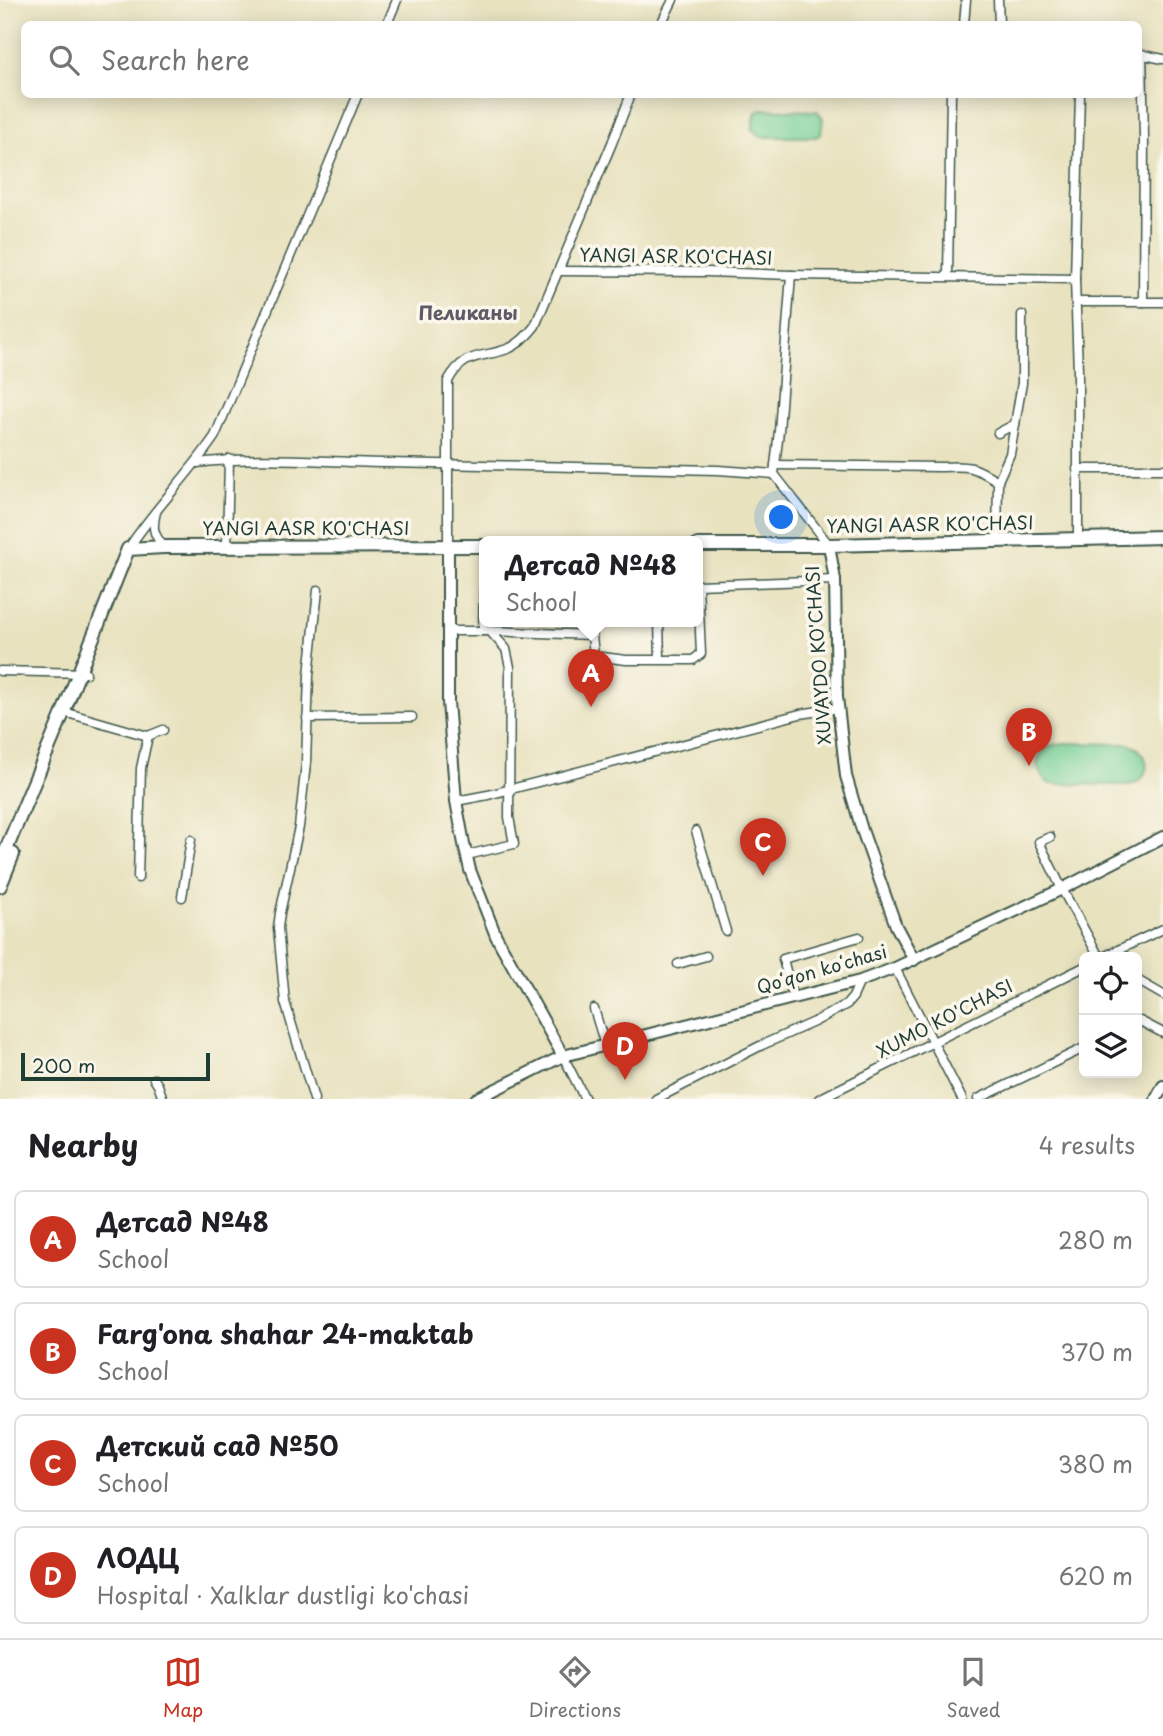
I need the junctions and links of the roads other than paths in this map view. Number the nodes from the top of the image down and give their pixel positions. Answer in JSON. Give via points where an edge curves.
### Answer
{"nodes":[{"id":1,"x":397,"y":0,"type":"edge"},
{"id":2,"x":673,"y":0,"type":"edge"},
{"id":3,"x":965,"y":0,"type":"edge"},
{"id":4,"x":998,"y":0,"type":"edge"},
{"id":5,"x":388,"y":21,"type":"edge"},
{"id":6,"x":662,"y":21,"type":"edge"},
{"id":7,"x":964,"y":21,"type":"edge"},
{"id":8,"x":999,"y":21,"type":"edge"},
{"id":9,"x":1142,"y":54,"type":"edge"},
{"id":10,"x":1163,"y":59,"type":"edge"},
{"id":11,"x":1142,"y":95,"type":"edge"},
{"id":12,"x":356,"y":98,"type":"edge"},
{"id":13,"x":629,"y":98,"type":"edge"},
{"id":14,"x":951,"y":98,"type":"edge"},
{"id":15,"x":1080,"y":98,"type":"edge"},
{"id":16,"x":559,"y":271,"type":"junction"},
{"id":17,"x":791,"y":275,"type":"junction"},
{"id":18,"x":948,"y":276,"type":"junction"},
{"id":19,"x":1075,"y":279,"type":"junction"},
{"id":20,"x":1077,"y":302,"type":"junction"},
{"id":21,"x":1143,"y":302,"type":"junction"},
{"id":22,"x":1163,"y":302,"type":"edge"},
{"id":23,"x":1022,"y":315,"type":"dead end"},
{"id":24,"x":1015,"y":424,"type":"junction"},
{"id":25,"x":998,"y":433,"type":"dead end"},
{"id":26,"x":229,"y":459,"type":"junction"},
{"id":27,"x":197,"y":463,"type":"junction"},
{"id":28,"x":448,"y":465,"type":"junction"},
{"id":29,"x":1077,"y":468,"type":"junction"},
{"id":30,"x":1163,"y":469,"type":"edge"},
{"id":31,"x":775,"y":470,"type":"junction"},
{"id":32,"x":998,"y":481,"type":"junction"},
{"id":33,"x":157,"y":508,"type":"junction"},
{"id":34,"x":1163,"y":537,"type":"edge"},
{"id":35,"x":1078,"y":539,"type":"junction"},
{"id":36,"x":998,"y":542,"type":"junction"},
{"id":37,"x":448,"y":545,"type":"junction"},
{"id":38,"x":703,"y":545,"type":"edge"},
{"id":39,"x":829,"y":545,"type":"junction"},
{"id":40,"x":227,"y":546,"type":"junction"},
{"id":41,"x":479,"y":546,"type":"edge"},
{"id":42,"x":164,"y":547,"type":"junction"},
{"id":43,"x":130,"y":554,"type":"junction"},
{"id":44,"x":835,"y":580,"type":"junction"},
{"id":45,"x":703,"y":585,"type":"edge"},
{"id":46,"x":318,"y":590,"type":"dead end"},
{"id":47,"x":486,"y":627,"type":"edge"},
{"id":48,"x":592,"y":627,"type":"edge"},
{"id":49,"x":659,"y":627,"type":"edge"},
{"id":50,"x":700,"y":627,"type":"edge"},
{"id":51,"x":448,"y":631,"type":"junction"},
{"id":52,"x":486,"y":631,"type":"junction"},
{"id":53,"x":592,"y":635,"type":"junction"},
{"id":54,"x":660,"y":659,"type":"junction"},
{"id":55,"x":0,"y":671,"type":"edge"},
{"id":56,"x":83,"y":673,"type":"junction"},
{"id":57,"x":838,"y":708,"type":"junction"},
{"id":58,"x":71,"y":714,"type":"junction"},
{"id":59,"x":412,"y":717,"type":"dead end"},
{"id":60,"x":307,"y":718,"type":"junction"},
{"id":61,"x":163,"y":730,"type":"dead end"},
{"id":62,"x":148,"y":736,"type":"junction"},
{"id":63,"x":508,"y":789,"type":"junction"},
{"id":64,"x":456,"y":801,"type":"junction"},
{"id":65,"x":696,"y":831,"type":"dead end"},
{"id":66,"x":1050,"y":837,"type":"dead end"},
{"id":67,"x":1163,"y":837,"type":"edge"},
{"id":68,"x":191,"y":840,"type":"dead end"},
{"id":69,"x":467,"y":855,"type":"junction"},
{"id":70,"x":0,"y":864,"type":"edge"},
{"id":71,"x":138,"y":878,"type":"dead end"},
{"id":72,"x":0,"y":886,"type":"edge"},
{"id":73,"x":1062,"y":890,"type":"junction"},
{"id":74,"x":181,"y":897,"type":"dead end"},
{"id":75,"x":1163,"y":929,"type":"edge"},
{"id":76,"x":726,"y":931,"type":"dead end"},
{"id":77,"x":859,"y":937,"type":"dead end"},
{"id":78,"x":1098,"y":952,"type":"edge"},
{"id":79,"x":1112,"y":952,"type":"edge"},
{"id":80,"x":706,"y":956,"type":"dead end"},
{"id":81,"x":914,"y":960,"type":"junction"},
{"id":82,"x":678,"y":964,"type":"dead end"},
{"id":83,"x":895,"y":968,"type":"junction"},
{"id":84,"x":1079,"y":969,"type":"edge"},
{"id":85,"x":860,"y":981,"type":"junction"},
{"id":86,"x":1142,"y":983,"type":"edge"},
{"id":87,"x":1163,"y":995,"type":"edge"},
{"id":88,"x":793,"y":998,"type":"junction"},
{"id":89,"x":594,"y":1009,"type":"dead end"},
{"id":90,"x":1142,"y":1022,"type":"edge"},
{"id":91,"x":1163,"y":1033,"type":"edge"},
{"id":92,"x":933,"y":1042,"type":"junction"},
{"id":93,"x":605,"y":1045,"type":"junction"},
{"id":94,"x":1079,"y":1050,"type":"edge"},
{"id":95,"x":563,"y":1056,"type":"junction"},
{"id":96,"x":154,"y":1079,"type":"dead end"},
{"id":97,"x":163,"y":1099,"type":"edge"},
{"id":98,"x":314,"y":1099,"type":"edge"},
{"id":99,"x":476,"y":1099,"type":"edge"},
{"id":100,"x":585,"y":1099,"type":"edge"},
{"id":101,"x":656,"y":1099,"type":"edge"},
{"id":102,"x":819,"y":1099,"type":"edge"},
{"id":103,"x":962,"y":1099,"type":"edge"},
{"id":104,"x":978,"y":1099,"type":"edge"}],
"edges":[{"from":1,"to":5,"type":"street"},
{"from":2,"to":6,"type":"street"},
{"from":3,"to":7,"type":"street"},
{"from":4,"to":8,"type":"street"},
{"from":9,"to":10,"type":"street"},
{"from":11,"to":21,"type":"street"},
{"from":12,"to":27,"type":"street","via":[[222,422]]},
{"from":13,"to":16,"type":"street","name":"YANGI ASR KO'CHASI"},
{"from":14,"to":18,"type":"street"},
{"from":15,"to":19,"type":"street"},
{"from":16,"to":17,"type":"street","name":"YANGI ASR KO'CHASI"},
{"from":16,"to":28,"type":"street","name":"YANGI ASR KO'CHASI","via":[[535,326],[520,342],[466,360],[453,371],[448,381]]},
{"from":17,"to":18,"type":"street","name":"YANGI ASR KO'CHASI"},
{"from":17,"to":31,"type":"street","name":"YANGI ASR KO'CHASI"},
{"from":18,"to":19,"type":"street","name":"YANGI ASR KO'CHASI"},
{"from":19,"to":20,"type":"street"},
{"from":20,"to":21,"type":"street"},
{"from":20,"to":29,"type":"street"},
{"from":21,"to":22,"type":"street"},
{"from":23,"to":24,"type":"street","via":[[1022,383]]},
{"from":24,"to":25,"type":"street"},
{"from":24,"to":32,"type":"street","via":[[1010,454]]},
{"from":26,"to":27,"type":"street"},
{"from":26,"to":28,"type":"street"},
{"from":26,"to":40,"type":"street"},
{"from":27,"to":33,"type":"street"},
{"from":28,"to":31,"type":"street"},
{"from":28,"to":37,"type":"street","name":"YANGI ASR KO'CHASI"},
{"from":29,"to":30,"type":"street"},
{"from":29,"to":35,"type":"street"},
{"from":31,"to":32,"type":"street","via":[[964,465]]},
{"from":31,"to":39,"type":"street"},
{"from":32,"to":36,"type":"street"},
{"from":33,"to":42,"type":"street","via":[[153,527]]},
{"from":33,"to":43,"type":"street"},
{"from":34,"to":35,"type":"main road","name":"YANGI AASR KO'CHASI"},
{"from":35,"to":36,"type":"main road","name":"YANGI AASR KO'CHASI"},
{"from":36,"to":39,"type":"main road","name":"YANGI AASR KO'CHASI"},
{"from":37,"to":40,"type":"main road","name":"YANGI AASR KO'CHASI"},
{"from":37,"to":41,"type":"main road","name":"YANGI AASR KO'CHASI"},
{"from":37,"to":51,"type":"street"},
{"from":38,"to":39,"type":"main road","name":"YANGI AASR KO'CHASI"},
{"from":39,"to":44,"type":"street","name":"XUVAYDO KO'CHASI"},
{"from":40,"to":42,"type":"main road","name":"YANGI AASR KO'CHASI"},
{"from":42,"to":43,"type":"main road","name":"YANGI AASR KO'CHASI"},
{"from":43,"to":56,"type":"main road"},
{"from":44,"to":45,"type":"street"},
{"from":44,"to":57,"type":"street","name":"XUVAYDO KO'CHASI"},
{"from":46,"to":60,"type":"street"},
{"from":47,"to":52,"type":"street"},
{"from":48,"to":53,"type":"street"},
{"from":49,"to":54,"type":"street"},
{"from":50,"to":54,"type":"street","via":[[701,654],[693,660]]},
{"from":51,"to":52,"type":"street"},
{"from":51,"to":64,"type":"street"},
{"from":52,"to":53,"type":"street"},
{"from":52,"to":63,"type":"street","via":[[506,649],[510,667]]},
{"from":53,"to":54,"type":"street","via":[[594,656]]},
{"from":55,"to":56,"type":"street"},
{"from":56,"to":58,"type":"main road"},
{"from":56,"to":70,"type":"main road"},
{"from":57,"to":63,"type":"street"},
{"from":57,"to":81,"type":"street","name":"XUVAYDO KO'CHASI","via":[[846,776],[862,830],[896,926]]},
{"from":58,"to":62,"type":"street"},
{"from":58,"to":72,"type":"main road"},
{"from":59,"to":60,"type":"street"},
{"from":60,"to":98,"type":"street","via":[[298,831],[278,928],[285,1002]]},
{"from":61,"to":62,"type":"street"},
{"from":62,"to":71,"type":"street","via":[[141,768]]},
{"from":63,"to":64,"type":"street"},
{"from":63,"to":69,"type":"street","via":[[514,844]]},
{"from":64,"to":69,"type":"street"},
{"from":65,"to":76,"type":"street"},
{"from":66,"to":73,"type":"street","via":[[1039,842]]},
{"from":67,"to":73,"type":"street","name":"Qoʻqon koʻchasi"},
{"from":68,"to":74,"type":"street"},
{"from":69,"to":95,"type":"street","via":[[496,936]]},
{"from":73,"to":78,"type":"street"},
{"from":73,"to":81,"type":"street","name":"Qoʻqon koʻchasi"},
{"from":75,"to":79,"type":"street"},
{"from":77,"to":88,"type":"street","via":[[783,959]]},
{"from":80,"to":82,"type":"street"},
{"from":81,"to":83,"type":"street","name":"Qoʻqon koʻchasi"},
{"from":83,"to":85,"type":"street","name":"Qoʻqon koʻchasi"},
{"from":83,"to":92,"type":"street"},
{"from":84,"to":92,"type":"street","name":"XUMO KO'CHASI"},
{"from":85,"to":88,"type":"street","name":"Qoʻqon koʻchasi"},
{"from":85,"to":101,"type":"street","via":[[847,1004]]},
{"from":86,"to":87,"type":"street"},
{"from":88,"to":93,"type":"street","name":"Qoʻqon koʻchasi"},
{"from":89,"to":93,"type":"street"},
{"from":90,"to":91,"type":"street"},
{"from":92,"to":102,"type":"street","name":"XUMO KO'CHASI"},
{"from":92,"to":103,"type":"street"},
{"from":93,"to":95,"type":"street","name":"Qoʻqon koʻchasi"},
{"from":94,"to":104,"type":"street"},
{"from":95,"to":99,"type":"street","name":"Qoʻqon koʻchasi"},
{"from":95,"to":100,"type":"street"},
{"from":96,"to":97,"type":"street"}]}
